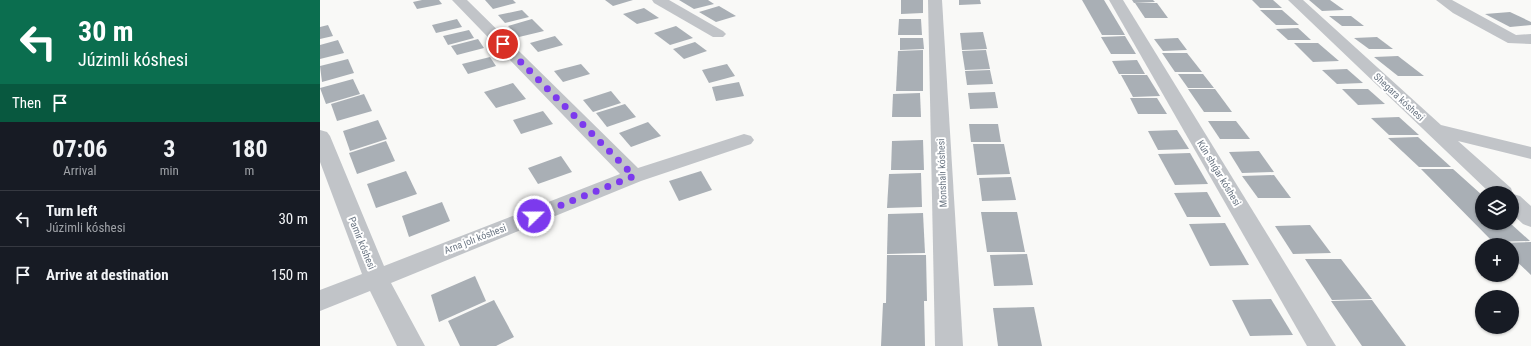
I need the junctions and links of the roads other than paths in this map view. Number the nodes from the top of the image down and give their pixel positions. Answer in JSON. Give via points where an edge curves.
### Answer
{"nodes":[{"id":1,"x":459,"y":0,"type":"edge"},
{"id":2,"x":659,"y":0,"type":"edge"},
{"id":3,"x":935,"y":0,"type":"edge"},
{"id":4,"x":1116,"y":0,"type":"edge"},
{"id":5,"x":1295,"y":0,"type":"edge"},
{"id":6,"x":1443,"y":0,"type":"edge"},
{"id":7,"x":718,"y":34,"type":"dead end"},
{"id":8,"x":1531,"y":39,"type":"edge"},
{"id":9,"x":1432,"y":128,"type":"junction"},
{"id":10,"x":320,"y":136,"type":"edge"},
{"id":11,"x":744,"y":140,"type":"dead end"},
{"id":12,"x":1531,"y":153,"type":"edge"},
{"id":13,"x":634,"y":176,"type":"junction"},
{"id":14,"x":1495,"y":186,"type":"edge"},
{"id":15,"x":1519,"y":207,"type":"edge"},
{"id":16,"x":1531,"y":218,"type":"edge"},
{"id":17,"x":376,"y":278,"type":"junction"},
{"id":18,"x":320,"y":301,"type":"edge"},
{"id":19,"x":410,"y":346,"type":"edge"},
{"id":20,"x":949,"y":346,"type":"edge"},
{"id":21,"x":1322,"y":346,"type":"edge"}],
"edges":[{"from":1,"to":13,"type":"street"},
{"from":2,"to":7,"type":"street"},
{"from":3,"to":20,"type":"street","name":"Monshalı kóshesi"},
{"from":4,"to":21,"type":"street","name":"Kún shıǵar kóshesi"},
{"from":5,"to":9,"type":"street","name":"Shegara kóshesi"},
{"from":6,"to":8,"type":"street","via":[[1513,40]]},
{"from":9,"to":12,"type":"street"},
{"from":9,"to":14,"type":"street","name":"Shegara kóshesi"},
{"from":10,"to":17,"type":"street","name":"Pamir kóshesi"},
{"from":11,"to":13,"type":"street","name":"Arna jolı kóshesi"},
{"from":13,"to":17,"type":"street","name":"Arna jolı kóshesi"},
{"from":15,"to":16,"type":"street"},
{"from":17,"to":18,"type":"street","name":"Arna jolı kóshesi"},
{"from":17,"to":19,"type":"street","name":"Pamir kóshesi"}]}
